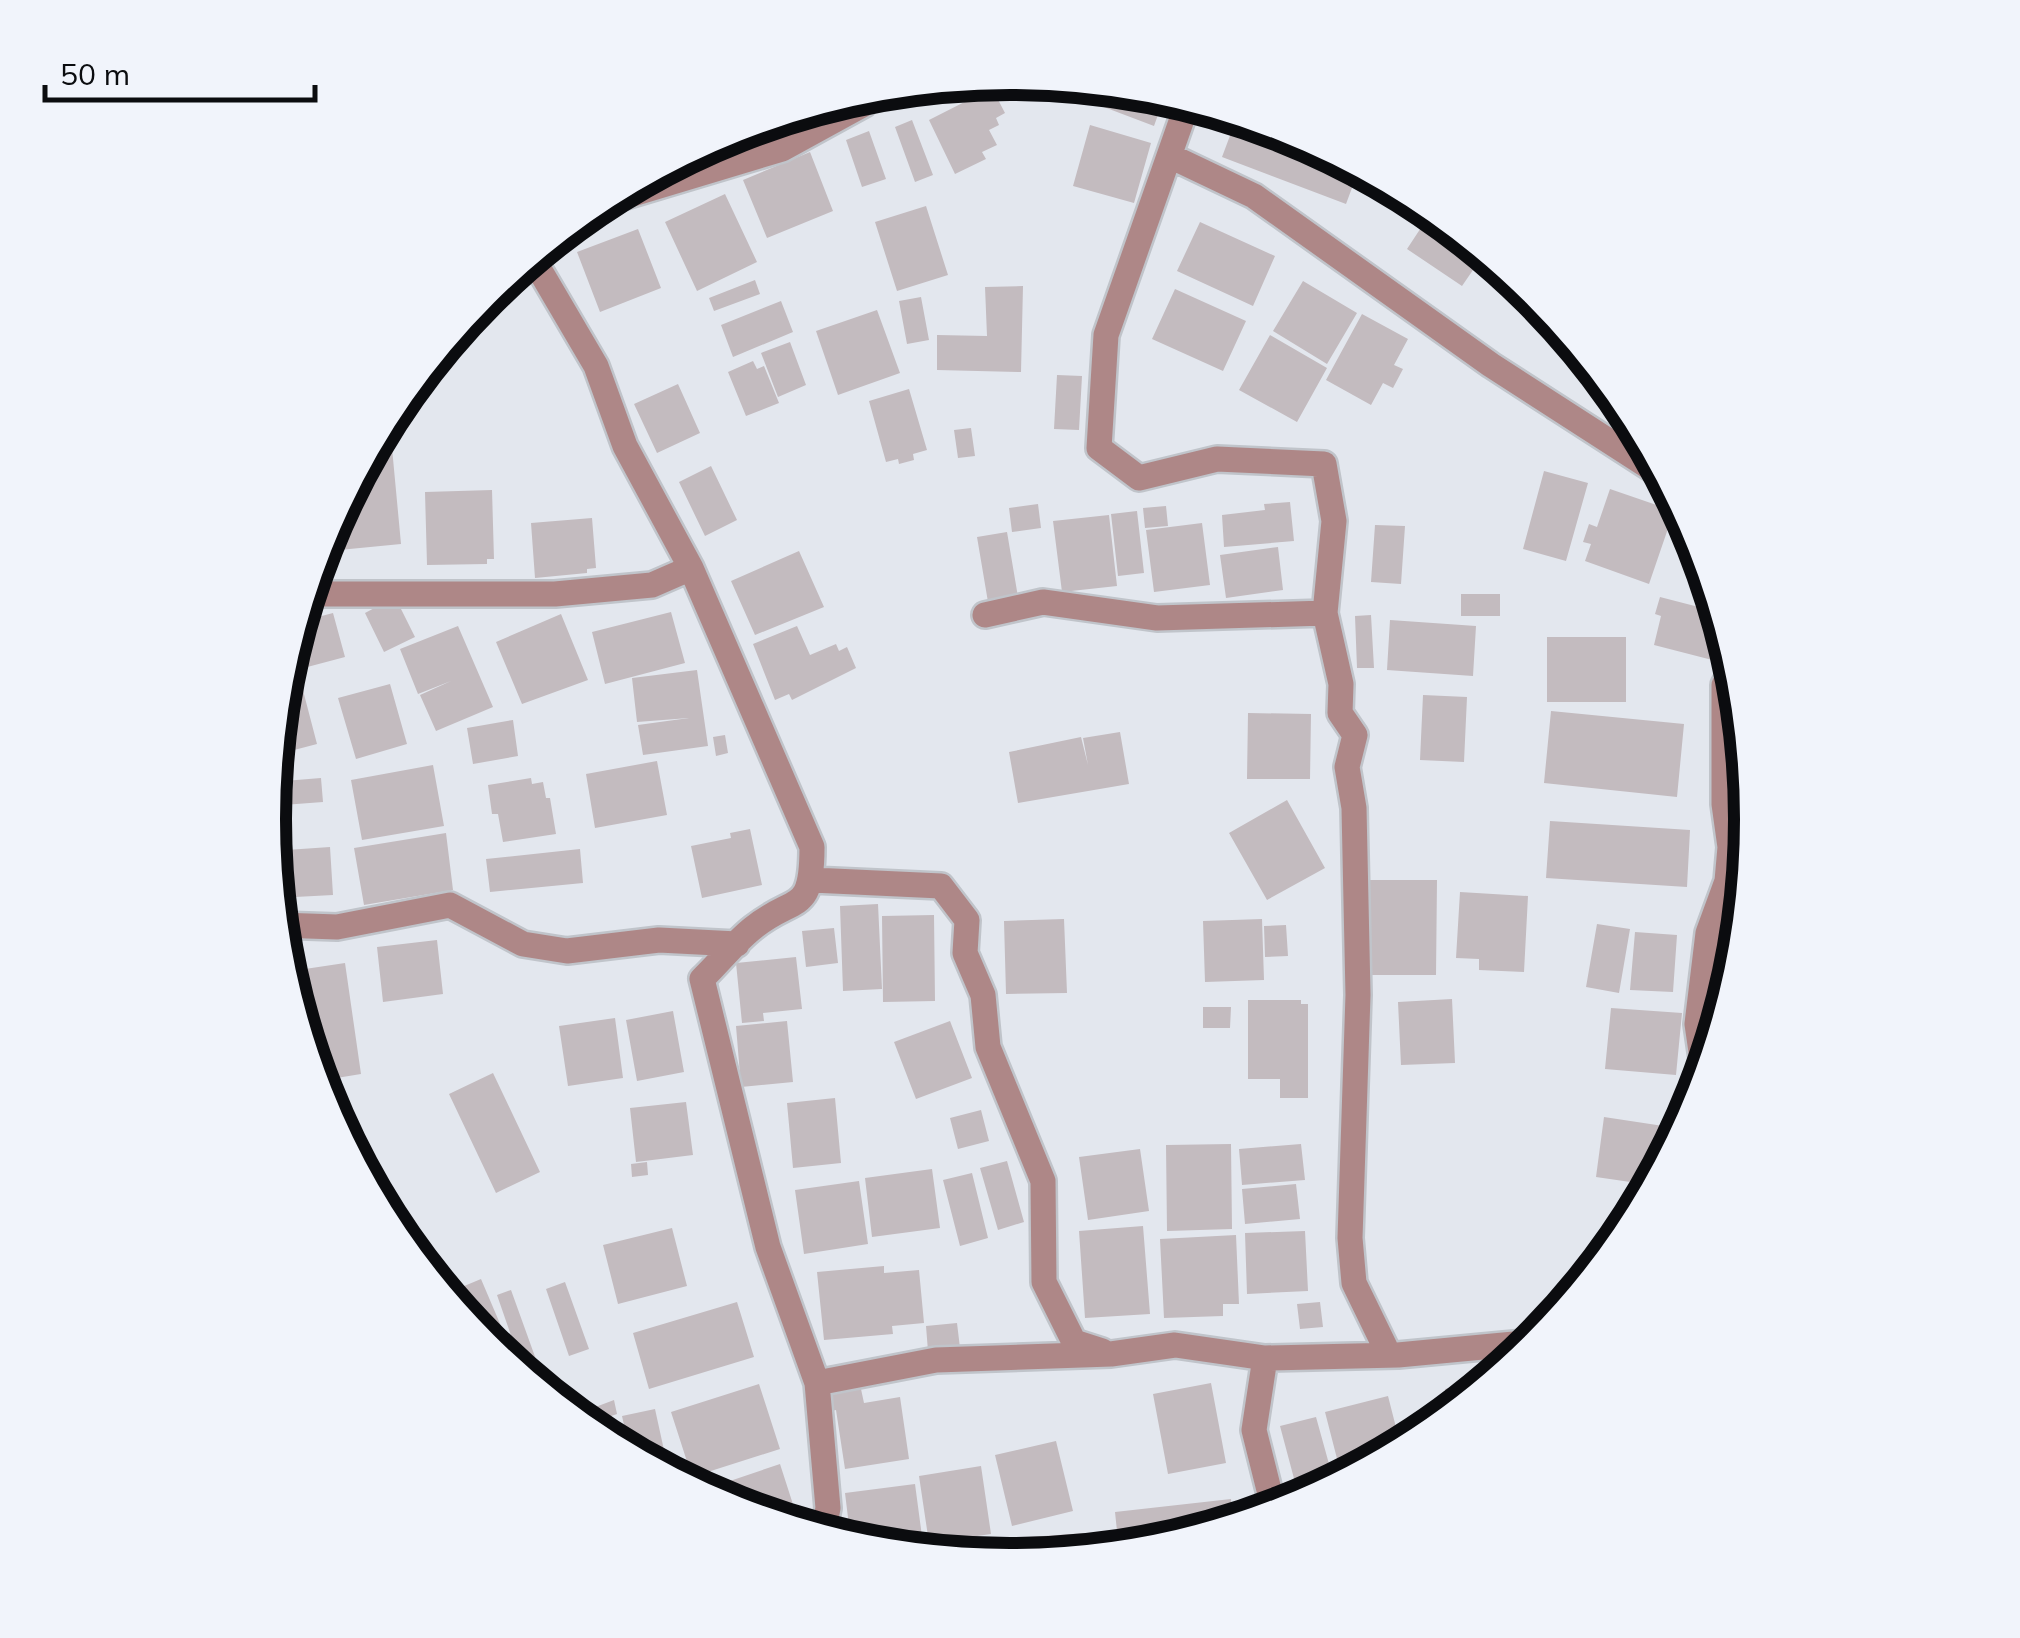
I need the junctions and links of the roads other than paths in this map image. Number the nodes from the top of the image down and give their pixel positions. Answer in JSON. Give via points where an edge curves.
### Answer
{"nodes":[{"id":1,"x":844,"y":115,"type":"edge"},
{"id":2,"x":1183,"y":117,"type":"edge"},
{"id":3,"x":1170,"y":156,"type":"junction"},
{"id":4,"x":660,"y":186,"type":"edge"},
{"id":5,"x":539,"y":270,"type":"edge"},
{"id":6,"x":1638,"y":460,"type":"edge"},
{"id":7,"x":692,"y":568,"type":"junction"},
{"id":8,"x":322,"y":594,"type":"edge"},
{"id":9,"x":1325,"y":613,"type":"junction"},
{"id":10,"x":986,"y":615,"type":"dead end"},
{"id":11,"x":1724,"y":701,"type":"edge"},
{"id":12,"x":812,"y":880,"type":"junction"},
{"id":13,"x":294,"y":925,"type":"edge"},
{"id":14,"x":737,"y":944,"type":"junction"},
{"id":15,"x":1699,"y":1040,"type":"edge"},
{"id":16,"x":1507,"y":1344,"type":"edge"},
{"id":17,"x":1110,"y":1354,"type":"junction"},
{"id":18,"x":1389,"y":1355,"type":"junction"},
{"id":19,"x":1265,"y":1358,"type":"junction"},
{"id":20,"x":818,"y":1383,"type":"junction"},
{"id":21,"x":1270,"y":1495,"type":"edge"},
{"id":22,"x":826,"y":1519,"type":"edge"}],
"edges":[{"from":1,"to":4,"type":"street","via":[[782,149]]},
{"from":2,"to":3,"type":"street"},
{"from":3,"to":6,"type":"street","via":[[1254,196],[1491,365]]},
{"from":3,"to":9,"type":"street","via":[[1106,336],[1099,448],[1139,478],[1217,459],[1324,464],[1334,521]]},
{"from":5,"to":7,"type":"street","via":[[596,366],[625,446]]},
{"from":7,"to":8,"type":"street","via":[[652,584],[555,594]]},
{"from":7,"to":12,"type":"street","via":[[812,847]]},
{"from":9,"to":10,"type":"street","via":[[1157,618],[1043,602]]},
{"from":9,"to":18,"type":"street","via":[[1341,684],[1340,713],[1355,735],[1347,767],[1354,808],[1358,995],[1350,1238],[1354,1283]]},
{"from":11,"to":15,"type":"street","via":[[1730,847],[1727,881],[1708,933]]},
{"from":12,"to":14,"type":"street","via":[[798,902]]},
{"from":12,"to":17,"type":"street","via":[[941,886],[967,920],[965,952],[983,995],[988,1047],[1044,1181],[1044,1282],[1074,1342]]},
{"from":13,"to":14,"type":"street","via":[[338,927],[450,905],[524,944],[567,951],[658,940]]},
{"from":14,"to":20,"type":"street","via":[[702,980],[768,1247]]},
{"from":16,"to":18,"type":"street"},
{"from":17,"to":19,"type":"street","via":[[1175,1345]]},
{"from":17,"to":20,"type":"street","via":[[936,1360]]},
{"from":18,"to":19,"type":"street"},
{"from":19,"to":21,"type":"street","via":[[1254,1430]]},
{"from":20,"to":22,"type":"street"}]}
